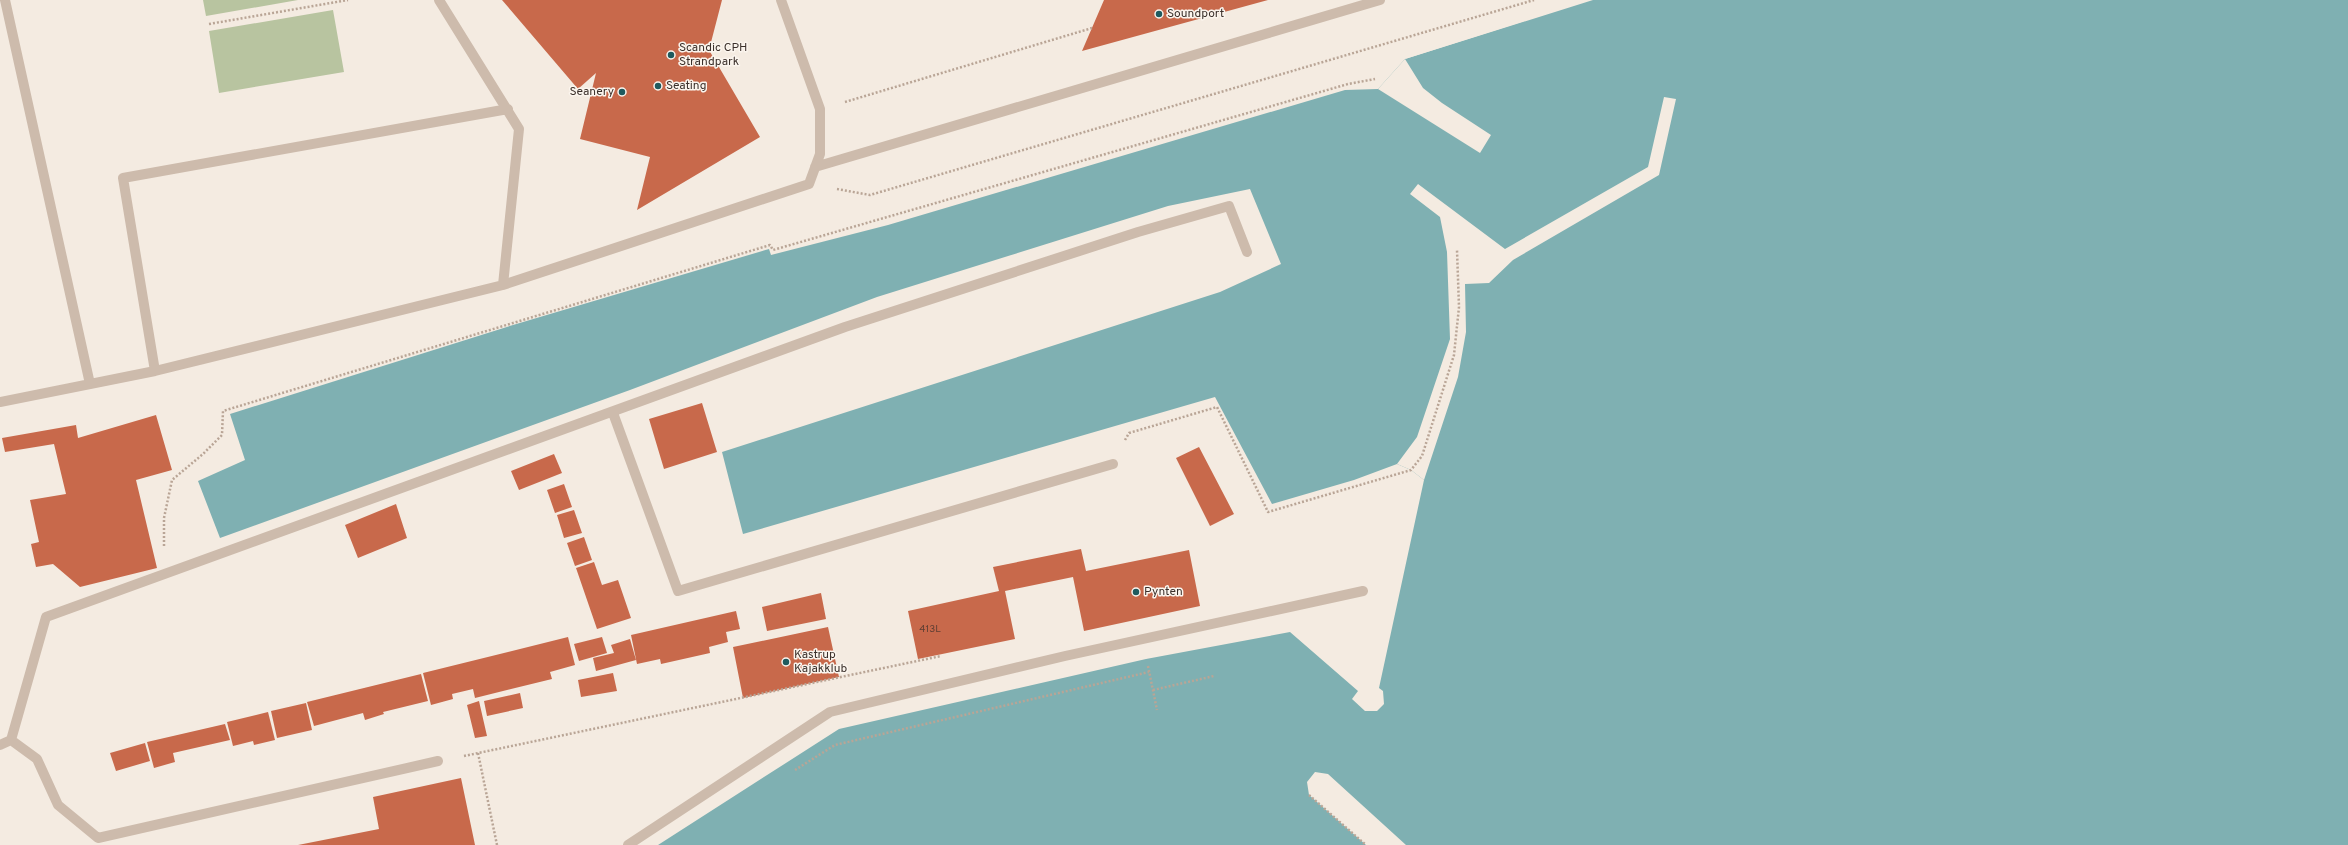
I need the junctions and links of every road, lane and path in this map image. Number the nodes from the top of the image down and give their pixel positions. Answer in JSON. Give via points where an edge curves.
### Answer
{"nodes":[{"id":1,"x":5,"y":0,"type":"edge"},
{"id":2,"x":348,"y":0,"type":"edge"},
{"id":3,"x":439,"y":0,"type":"edge"},
{"id":4,"x":781,"y":0,"type":"edge"},
{"id":5,"x":1380,"y":0,"type":"edge"},
{"id":6,"x":1534,"y":0,"type":"edge"},
{"id":7,"x":209,"y":24,"type":"dead end"},
{"id":8,"x":1092,"y":28,"type":"dead end"},
{"id":9,"x":1375,"y":79,"type":"dead end"},
{"id":10,"x":508,"y":109,"type":"junction"},
{"id":11,"x":820,"y":109,"type":"junction"},
{"id":12,"x":815,"y":166,"type":"junction"},
{"id":13,"x":809,"y":184,"type":"junction"},
{"id":14,"x":1457,"y":250,"type":"dead end"},
{"id":15,"x":1247,"y":252,"type":"dead end"},
{"id":16,"x":503,"y":285,"type":"junction"},
{"id":17,"x":155,"y":371,"type":"junction"},
{"id":18,"x":90,"y":384,"type":"junction"},
{"id":19,"x":0,"y":402,"type":"edge"},
{"id":20,"x":613,"y":413,"type":"junction"},
{"id":21,"x":1113,"y":464,"type":"joint"},
{"id":22,"x":164,"y":574,"type":"junction"},
{"id":23,"x":1363,"y":592,"type":"dead end"},
{"id":24,"x":944,"y":655,"type":"dead end"},
{"id":25,"x":1146,"y":659,"type":"dead end"},
{"id":26,"x":1149,"y":672,"type":"junction"},
{"id":27,"x":1214,"y":676,"type":"dead end"},
{"id":28,"x":1153,"y":690,"type":"junction"},
{"id":29,"x":1157,"y":710,"type":"dead end"},
{"id":30,"x":11,"y":740,"type":"junction"},
{"id":31,"x":0,"y":745,"type":"edge"},
{"id":32,"x":478,"y":753,"type":"junction"},
{"id":33,"x":438,"y":761,"type":"joint"},
{"id":34,"x":790,"y":773,"type":"dead end"},
{"id":35,"x":1309,"y":795,"type":"dead end"},
{"id":36,"x":498,"y":845,"type":"edge"},
{"id":37,"x":628,"y":845,"type":"edge"},
{"id":38,"x":1366,"y":845,"type":"edge"}],
"edges":[{"from":1,"to":18,"type":"lane"},
{"from":2,"to":7,"type":"path"},
{"from":3,"to":10,"type":"lane"},
{"from":4,"to":11,"type":"lane"},
{"from":5,"to":12,"type":"lane"},
{"from":6,"to":13,"type":"path","via":[[870,195]]},
{"from":8,"to":11,"type":"path"},
{"from":9,"to":22,"type":"path","via":[[1348,84],[773,250],[770,245],[223,411],[222,434],[172,480],[164,518]]},
{"from":10,"to":16,"type":"lane","via":[[519,129]]},
{"from":10,"to":17,"type":"lane","via":[[123,178]]},
{"from":11,"to":12,"type":"lane","via":[[820,154]]},
{"from":12,"to":13,"type":"lane"},
{"from":13,"to":16,"type":"lane"},
{"from":14,"to":21,"type":"path","via":[[1459,307],[1454,355],[1422,456],[1411,470],[1268,512],[1217,407],[1129,433]]},
{"from":15,"to":20,"type":"lane","via":[[1230,206],[1138,232],[845,328]]},
{"from":16,"to":17,"type":"lane"},
{"from":17,"to":18,"type":"lane"},
{"from":18,"to":19,"type":"lane"},
{"from":20,"to":21,"type":"lane","via":[[678,591]]},
{"from":20,"to":22,"type":"lane"},
{"from":22,"to":30,"type":"lane","via":[[46,617]]},
{"from":23,"to":37,"type":"lane","via":[[1065,656],[830,712]]},
{"from":24,"to":32,"type":"path"},
{"from":25,"to":26,"type":"path"},
{"from":26,"to":28,"type":"path"},
{"from":26,"to":34,"type":"path","via":[[834,745]]},
{"from":27,"to":28,"type":"path"},
{"from":28,"to":29,"type":"path"},
{"from":30,"to":31,"type":"lane"},
{"from":30,"to":33,"type":"lane","via":[[37,759],[58,805],[98,838]]},
{"from":32,"to":33,"type":"path"},
{"from":32,"to":36,"type":"path"},
{"from":35,"to":38,"type":"path"}]}
